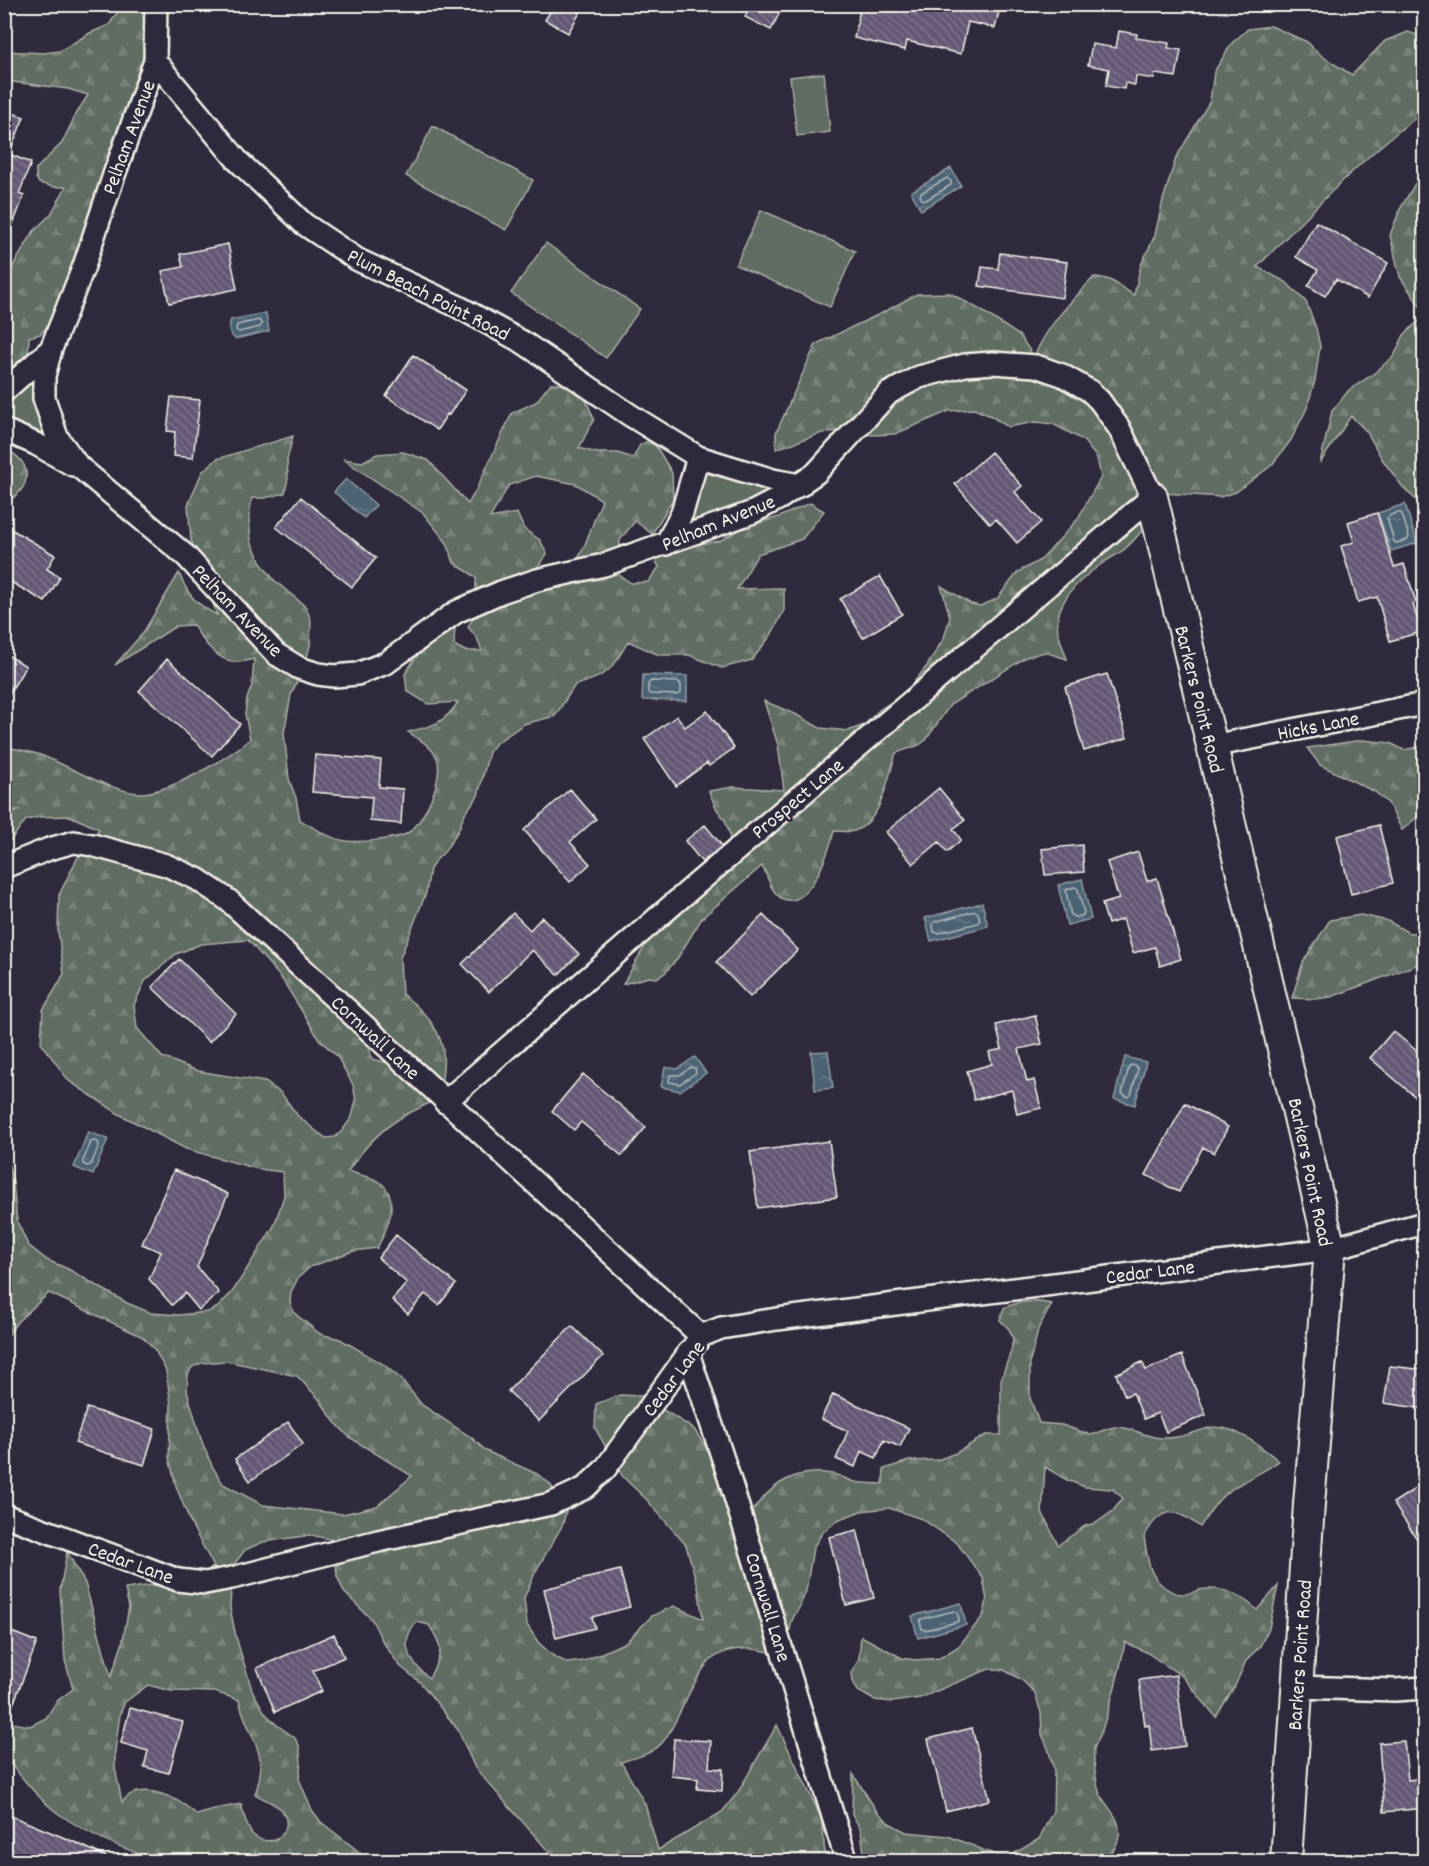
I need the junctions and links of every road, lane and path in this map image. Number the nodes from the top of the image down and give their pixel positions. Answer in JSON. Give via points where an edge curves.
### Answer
{"nodes":[{"id":1,"x":156,"y":4,"type":"edge"},
{"id":2,"x":155,"y":61,"type":"junction"},
{"id":3,"x":51,"y":349,"type":"junction"},
{"id":4,"x":4,"y":391,"type":"edge"},
{"id":5,"x":4,"y":430,"type":"edge"},
{"id":6,"x":698,"y":457,"type":"junction"},
{"id":7,"x":84,"y":471,"type":"junction"},
{"id":8,"x":801,"y":485,"type":"junction"},
{"id":9,"x":1152,"y":497,"type":"junction"},
{"id":10,"x":666,"y":544,"type":"junction"},
{"id":11,"x":1425,"y":704,"type":"edge"},
{"id":12,"x":1212,"y":746,"type":"junction"},
{"id":13,"x":4,"y":867,"type":"edge"},
{"id":14,"x":445,"y":1102,"type":"junction"},
{"id":15,"x":1425,"y":1223,"type":"edge"},
{"id":16,"x":1330,"y":1249,"type":"junction"},
{"id":17,"x":701,"y":1336,"type":"junction"},
{"id":18,"x":687,"y":1353,"type":"junction"},
{"id":19,"x":4,"y":1515,"type":"edge"},
{"id":20,"x":1297,"y":1687,"type":"junction"},
{"id":21,"x":1425,"y":1688,"type":"edge"},
{"id":22,"x":847,"y":1862,"type":"edge"},
{"id":23,"x":1286,"y":1862,"type":"edge"}],
"edges":[{"from":1,"to":2,"type":"street"},
{"from":2,"to":3,"type":"street","name":"Pelham Avenue"},
{"from":2,"to":6,"type":"street","name":"Plum Beach Point Road","via":[[238,161],[304,224],[358,260],[457,306],[524,344]]},
{"from":3,"to":4,"type":"street","name":"Pelham Avenue"},
{"from":3,"to":7,"type":"street","name":"Pelham Avenue","via":[[44,376],[44,398],[57,437]]},
{"from":5,"to":7,"type":"street"},
{"from":6,"to":8,"type":"street","name":"Plum Beach Point Road"},
{"from":6,"to":10,"type":"street","via":[[682,513]]},
{"from":7,"to":10,"type":"street","name":"Pelham Avenue","via":[[186,556],[276,654],[318,674],[357,674],[386,663],[456,612],[501,592]]},
{"from":8,"to":9,"type":"street","name":"Pelham Avenue","via":[[826,464],[889,393],[938,371],[993,363],[1036,366],[1090,391],[1119,428]]},
{"from":8,"to":10,"type":"street","name":"Pelham Avenue","via":[[753,512]]},
{"from":9,"to":12,"type":"street","name":"Barkers Point Road"},
{"from":9,"to":14,"type":"street","name":"Prospect Lane"},
{"from":11,"to":12,"type":"street","name":"Hicks Lane"},
{"from":12,"to":16,"type":"street","name":"Barkers Point Road"},
{"from":13,"to":14,"type":"street","name":"Cornwall Lane","via":[[74,842],[166,865],[197,879],[228,900]]},
{"from":14,"to":17,"type":"street","name":"Cornwall Lane"},
{"from":15,"to":16,"type":"street","name":"Cedar Lane"},
{"from":16,"to":17,"type":"street","name":"Cedar Lane","via":[[777,1319],[721,1328]]},
{"from":16,"to":20,"type":"street","name":"Barkers Point Road"},
{"from":17,"to":18,"type":"street","name":"Cedar Lane"},
{"from":18,"to":19,"type":"street","name":"Cedar Lane","via":[[605,1469],[585,1488],[551,1504],[205,1583],[166,1576]]},
{"from":18,"to":22,"type":"street","name":"Cornwall Lane"},
{"from":20,"to":21,"type":"street"},
{"from":20,"to":23,"type":"street","name":"Barkers Point Road"}]}
